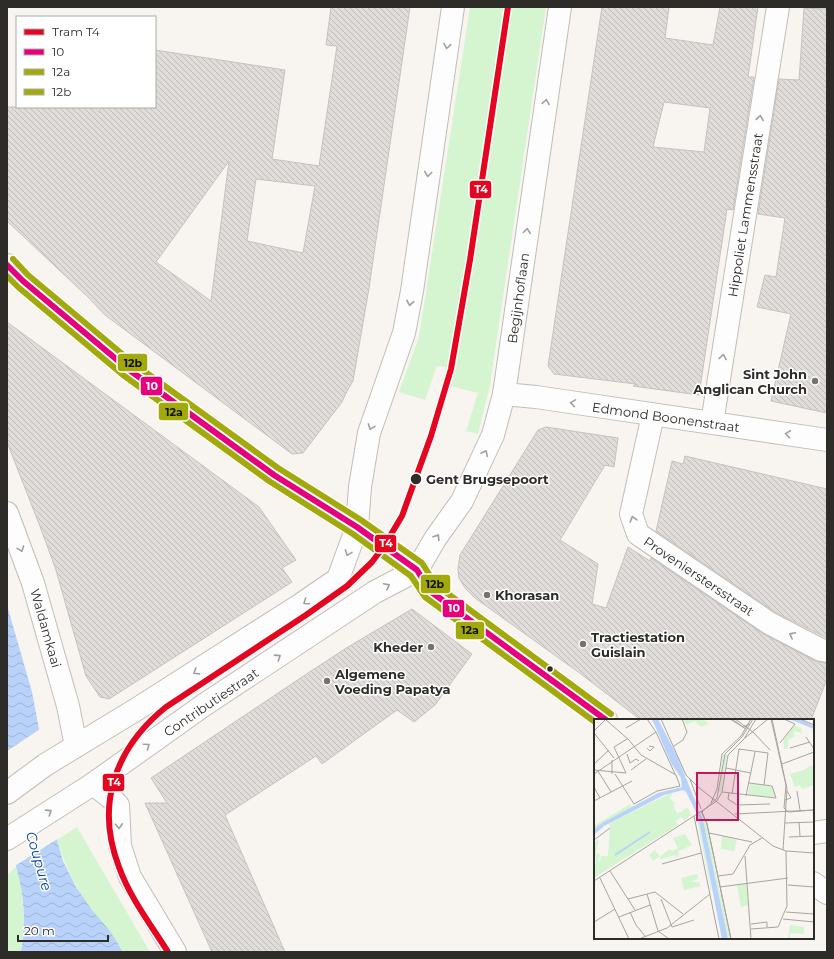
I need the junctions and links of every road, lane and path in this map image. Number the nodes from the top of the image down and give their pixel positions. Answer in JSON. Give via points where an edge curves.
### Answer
{"nodes":[{"id":1,"x":453,"y":7,"type":"edge"},
{"id":2,"x":560,"y":7,"type":"edge"},
{"id":3,"x":778,"y":7,"type":"edge"},
{"id":4,"x":7,"y":265,"type":"edge"},
{"id":5,"x":504,"y":394,"type":"junction"},
{"id":6,"x":653,"y":415,"type":"junction"},
{"id":7,"x":712,"y":423,"type":"junction"},
{"id":8,"x":827,"y":440,"type":"edge"},
{"id":9,"x":7,"y":513,"type":"edge"},
{"id":10,"x":357,"y":527,"type":"junction"},
{"id":11,"x":417,"y":570,"type":"junction"},
{"id":12,"x":827,"y":651,"type":"edge"},
{"id":13,"x":605,"y":719,"type":"edge"},
{"id":14,"x":76,"y":746,"type":"junction"},
{"id":15,"x":92,"y":784,"type":"junction"},
{"id":16,"x":7,"y":793,"type":"edge"},
{"id":17,"x":827,"y":831,"type":"edge"},
{"id":18,"x":814,"y":833,"type":"edge"},
{"id":19,"x":7,"y":839,"type":"edge"},
{"id":20,"x":814,"y":884,"type":"edge"},
{"id":21,"x":827,"y":894,"type":"edge"},
{"id":22,"x":175,"y":952,"type":"edge"}],
"edges":[{"from":1,"to":10,"type":"street","one_way":true,"via":[[406,326],[369,434],[360,487]]},
{"from":5,"to":2,"type":"street","name":"Begijnhoflaan","one_way":true},
{"from":7,"to":3,"type":"street","name":"Hippoliet Lammensstraat","one_way":true},
{"from":4,"to":10,"type":"street","via":[[128,369],[274,475]]},
{"from":6,"to":5,"type":"street","name":"Edmond Boonenstraat","one_way":true},
{"from":11,"to":5,"type":"street","name":"Begijnhoflaan","one_way":true,"via":[[462,501],[493,436]]},
{"from":6,"to":7,"type":"street","name":"Edmond Boonenstraat"},
{"from":12,"to":6,"type":"street","name":"Provenierstersstraat","one_way":true,"via":[[769,624],[638,534],[631,514]]},
{"from":8,"to":7,"type":"street","name":"Edmond Boonenstraat","one_way":true},
{"from":9,"to":14,"type":"street","name":"Waldamkaai","one_way":true,"via":[[33,583],[68,706]]},
{"from":10,"to":11,"type":"street"},
{"from":10,"to":14,"type":"street","one_way":true,"via":[[338,579],[294,610]]},
{"from":11,"to":13,"type":"street","via":[[430,591]]},
{"from":15,"to":11,"type":"street","name":"Contributiestraat","one_way":true,"via":[[204,705],[375,592]]},
{"from":14,"to":16,"type":"street"},
{"from":19,"to":15,"type":"street","name":"Contributiestraat","one_way":true},
{"from":15,"to":22,"type":"street","one_way":true,"via":[[118,806],[120,846],[130,877]]},
{"from":17,"to":18,"type":"street"},
{"from":20,"to":21,"type":"street"}]}
